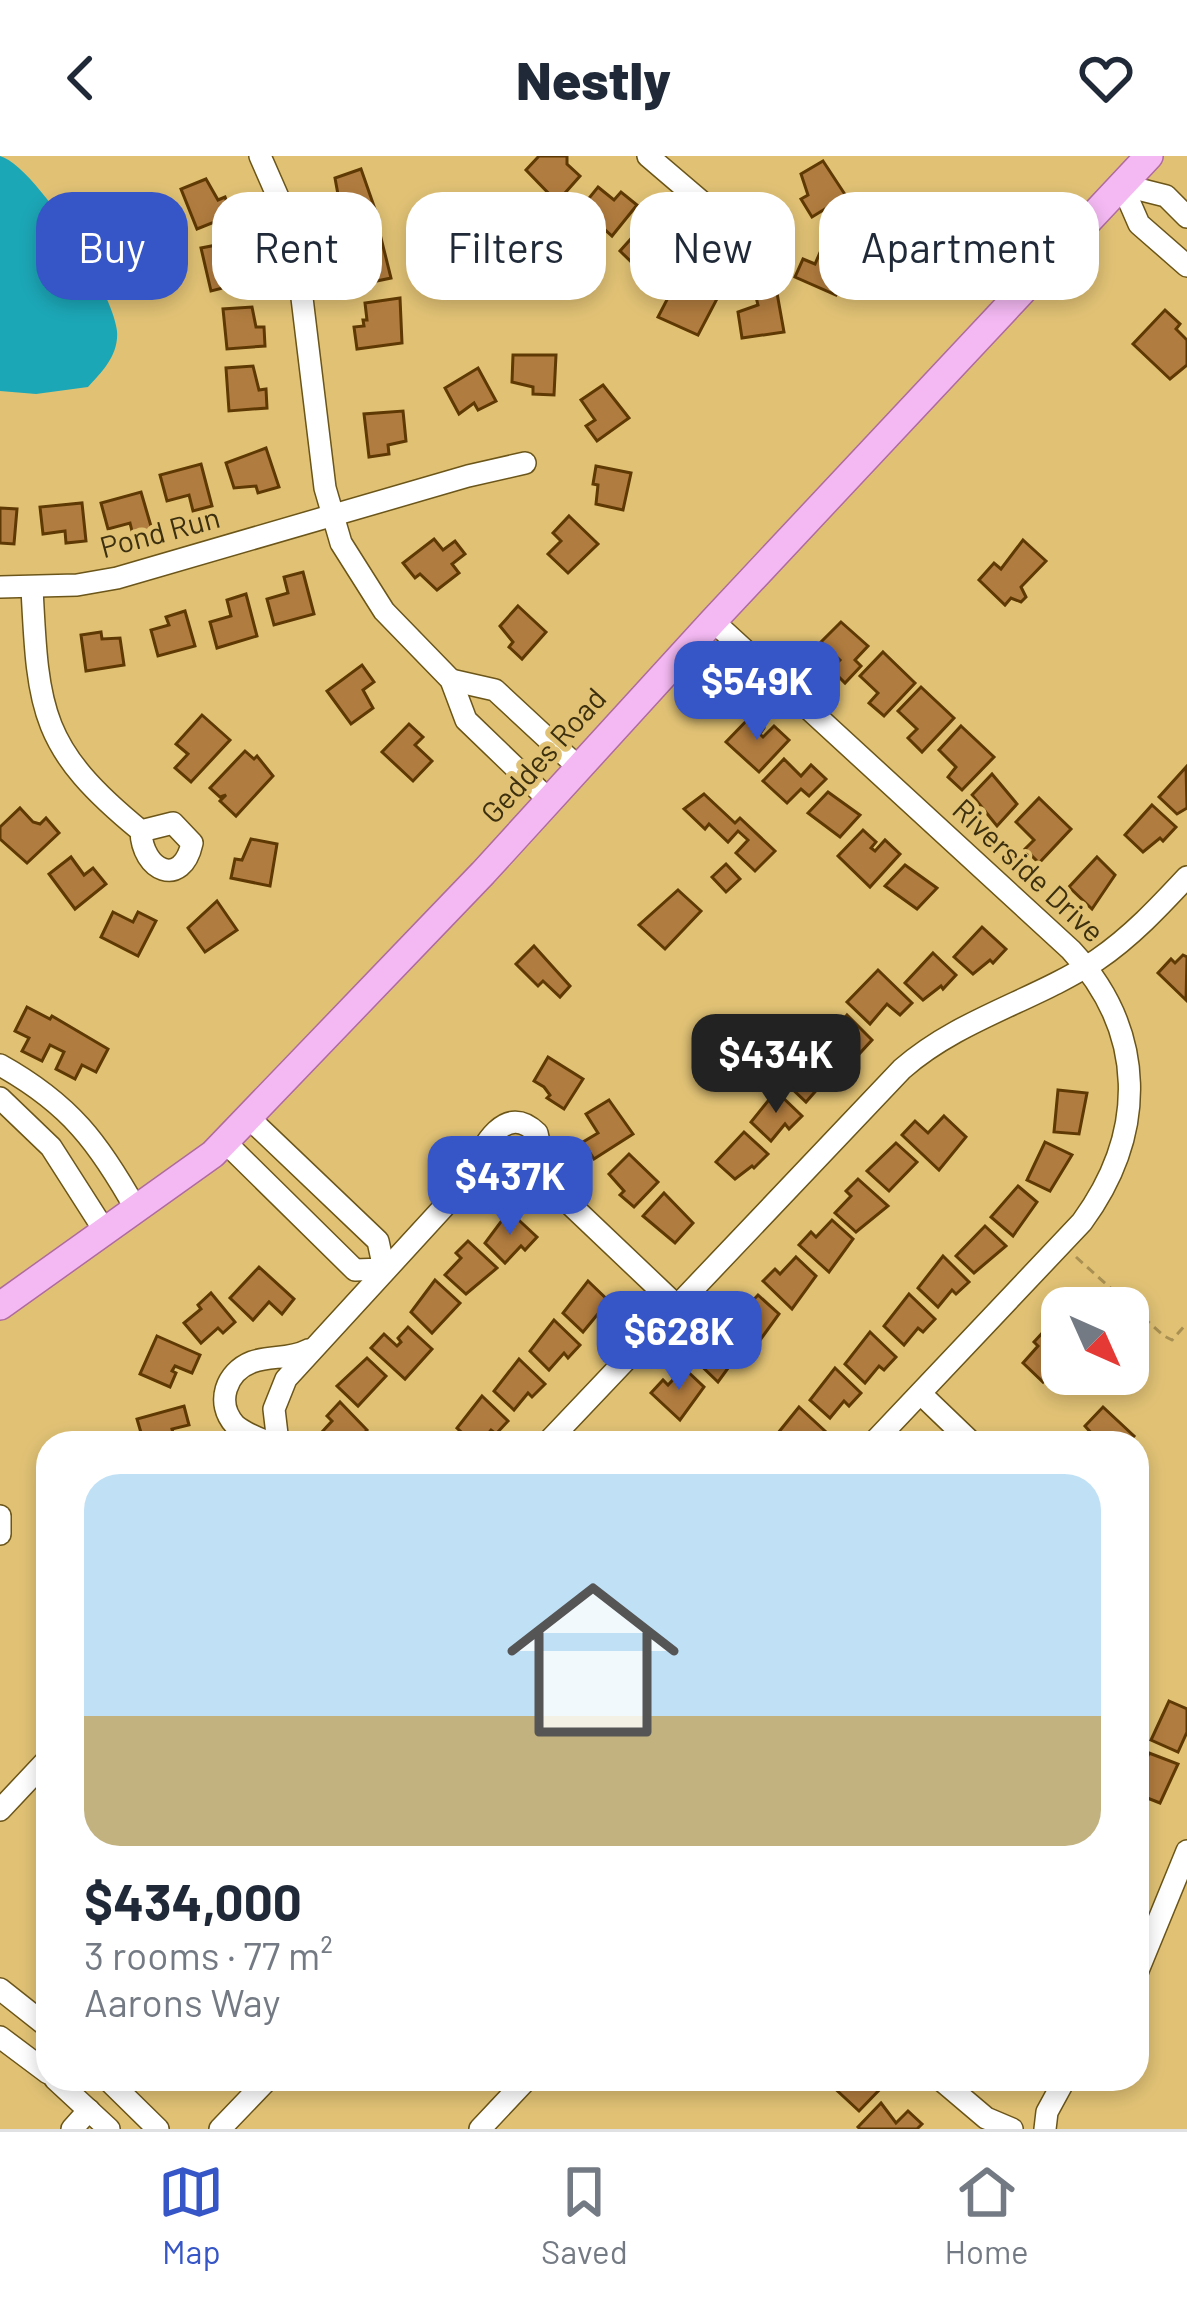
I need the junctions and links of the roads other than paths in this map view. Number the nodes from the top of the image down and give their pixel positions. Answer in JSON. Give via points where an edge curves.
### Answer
{"nodes":[{"id":1,"x":260,"y":156,"type":"edge"},
{"id":2,"x":648,"y":156,"type":"edge"},
{"id":3,"x":1149,"y":156,"type":"edge"},
{"id":4,"x":1122,"y":185,"type":"junction"},
{"id":5,"x":690,"y":192,"type":"edge"},
{"id":6,"x":1187,"y":217,"type":"edge"},
{"id":7,"x":1187,"y":266,"type":"edge"},
{"id":8,"x":525,"y":464,"type":"dead end"},
{"id":9,"x":333,"y":515,"type":"junction"},
{"id":10,"x":0,"y":587,"type":"edge"},
{"id":11,"x":32,"y":588,"type":"junction"},
{"id":12,"x":713,"y":620,"type":"junction"},
{"id":13,"x":451,"y":680,"type":"junction"},
{"id":14,"x":578,"y":767,"type":"junction"},
{"id":15,"x":549,"y":800,"type":"junction"},
{"id":16,"x":141,"y":831,"type":"dead end"},
{"id":17,"x":1187,"y":877,"type":"edge"},
{"id":18,"x":1086,"y":966,"type":"junction"},
{"id":19,"x":0,"y":1065,"type":"edge"},
{"id":20,"x":0,"y":1098,"type":"edge"},
{"id":21,"x":248,"y":1118,"type":"junction"},
{"id":22,"x":225,"y":1142,"type":"junction"},
{"id":23,"x":547,"y":1178,"type":"junction"},
{"id":24,"x":463,"y":1186,"type":"junction"},
{"id":25,"x":137,"y":1211,"type":"junction"},
{"id":26,"x":106,"y":1233,"type":"junction"},
{"id":27,"x":384,"y":1269,"type":"junction"},
{"id":28,"x":676,"y":1305,"type":"junction"},
{"id":29,"x":0,"y":1306,"type":"edge"},
{"id":30,"x":309,"y":1350,"type":"junction"},
{"id":31,"x":922,"y":1395,"type":"junction"},
{"id":32,"x":244,"y":1431,"type":"edge"},
{"id":33,"x":274,"y":1431,"type":"edge"},
{"id":34,"x":558,"y":1431,"type":"edge"},
{"id":35,"x":886,"y":1431,"type":"edge"},
{"id":36,"x":960,"y":1431,"type":"edge"},
{"id":37,"x":0,"y":1516,"type":"edge"},
{"id":38,"x":0,"y":1534,"type":"edge"},
{"id":39,"x":36,"y":1772,"type":"edge"},
{"id":40,"x":0,"y":1810,"type":"edge"},
{"id":41,"x":1187,"y":1851,"type":"edge"},
{"id":42,"x":1149,"y":1943,"type":"edge"},
{"id":43,"x":0,"y":1989,"type":"edge"},
{"id":44,"x":36,"y":2020,"type":"edge"},
{"id":45,"x":0,"y":2037,"type":"edge"},
{"id":46,"x":36,"y":2047,"type":"edge"},
{"id":47,"x":28,"y":2057,"type":"junction"},
{"id":48,"x":36,"y":2063,"type":"edge"},
{"id":49,"x":68,"y":2091,"type":"edge"},
{"id":50,"x":119,"y":2091,"type":"edge"},
{"id":51,"x":256,"y":2091,"type":"edge"},
{"id":52,"x":516,"y":2091,"type":"edge"},
{"id":53,"x":954,"y":2091,"type":"edge"},
{"id":54,"x":1058,"y":2091,"type":"edge"},
{"id":55,"x":89,"y":2110,"type":"junction"},
{"id":56,"x":72,"y":2129,"type":"edge"},
{"id":57,"x":109,"y":2129,"type":"edge"},
{"id":58,"x":158,"y":2129,"type":"edge"},
{"id":59,"x":220,"y":2129,"type":"edge"},
{"id":60,"x":480,"y":2129,"type":"edge"},
{"id":61,"x":1012,"y":2129,"type":"edge"},
{"id":62,"x":1045,"y":2129,"type":"edge"}],
"edges":[{"from":1,"to":9,"type":"street","via":[[298,265]]},
{"from":2,"to":5,"type":"street"},
{"from":3,"to":4,"type":"main road","name":"Geddes Road"},
{"from":4,"to":6,"type":"street","via":[[1166,196]]},
{"from":4,"to":7,"type":"street","via":[[1139,224]]},
{"from":4,"to":12,"type":"main road","name":"Geddes Road"},
{"from":8,"to":9,"type":"street","name":"Pond Run"},
{"from":9,"to":11,"type":"street","name":"Pond Run","via":[[117,578]]},
{"from":9,"to":13,"type":"street","via":[[360,579]]},
{"from":10,"to":11,"type":"street","name":"Pond Run"},
{"from":11,"to":16,"type":"street","via":[[36,669],[49,723],[80,777]]},
{"from":12,"to":14,"type":"main road","name":"Geddes Road"},
{"from":12,"to":18,"type":"street","name":"Riverside Drive"},
{"from":13,"to":14,"type":"street","via":[[495,690]]},
{"from":13,"to":15,"type":"street","via":[[466,720]]},
{"from":14,"to":15,"type":"main road","name":"Geddes Road"},
{"from":15,"to":21,"type":"main road","name":"Geddes Road"},
{"from":17,"to":18,"type":"street"},
{"from":18,"to":28,"type":"street","via":[[919,1054]]},
{"from":18,"to":31,"type":"street","name":"Riverside Drive","via":[[1121,1033],[1130,1086],[1120,1153],[1102,1195]]},
{"from":19,"to":25,"type":"street","via":[[75,1117]]},
{"from":20,"to":26,"type":"street","via":[[51,1147]]},
{"from":21,"to":22,"type":"main road","name":"Geddes Road"},
{"from":21,"to":27,"type":"street","via":[[378,1241]]},
{"from":22,"to":25,"type":"main road","name":"Geddes Road"},
{"from":22,"to":27,"type":"street","via":[[355,1270]]},
{"from":23,"to":24,"type":"street","via":[[522,1162],[492,1166]]},
{"from":23,"to":24,"type":"street","via":[[537,1133],[510,1124],[485,1140]]},
{"from":23,"to":28,"type":"street"},
{"from":24,"to":27,"type":"street"},
{"from":25,"to":26,"type":"main road","name":"Geddes Road"},
{"from":26,"to":29,"type":"main road","name":"Geddes Road"},
{"from":27,"to":30,"type":"street"},
{"from":28,"to":34,"type":"street"},
{"from":30,"to":32,"type":"street","via":[[246,1364],[227,1382],[229,1417]]},
{"from":30,"to":33,"type":"street","via":[[286,1379]]},
{"from":31,"to":35,"type":"street","name":"Riverside Drive"},
{"from":31,"to":36,"type":"street"},
{"from":37,"to":38,"type":"street"},
{"from":39,"to":40,"type":"street"},
{"from":41,"to":42,"type":"street"},
{"from":43,"to":44,"type":"street"},
{"from":45,"to":47,"type":"street"},
{"from":46,"to":47,"type":"street"},
{"from":47,"to":48,"type":"street"},
{"from":49,"to":55,"type":"street"},
{"from":50,"to":58,"type":"street"},
{"from":51,"to":59,"type":"street"},
{"from":52,"to":60,"type":"street"},
{"from":53,"to":61,"type":"street"},
{"from":54,"to":62,"type":"street"},
{"from":55,"to":56,"type":"street"},
{"from":55,"to":57,"type":"street"}]}
